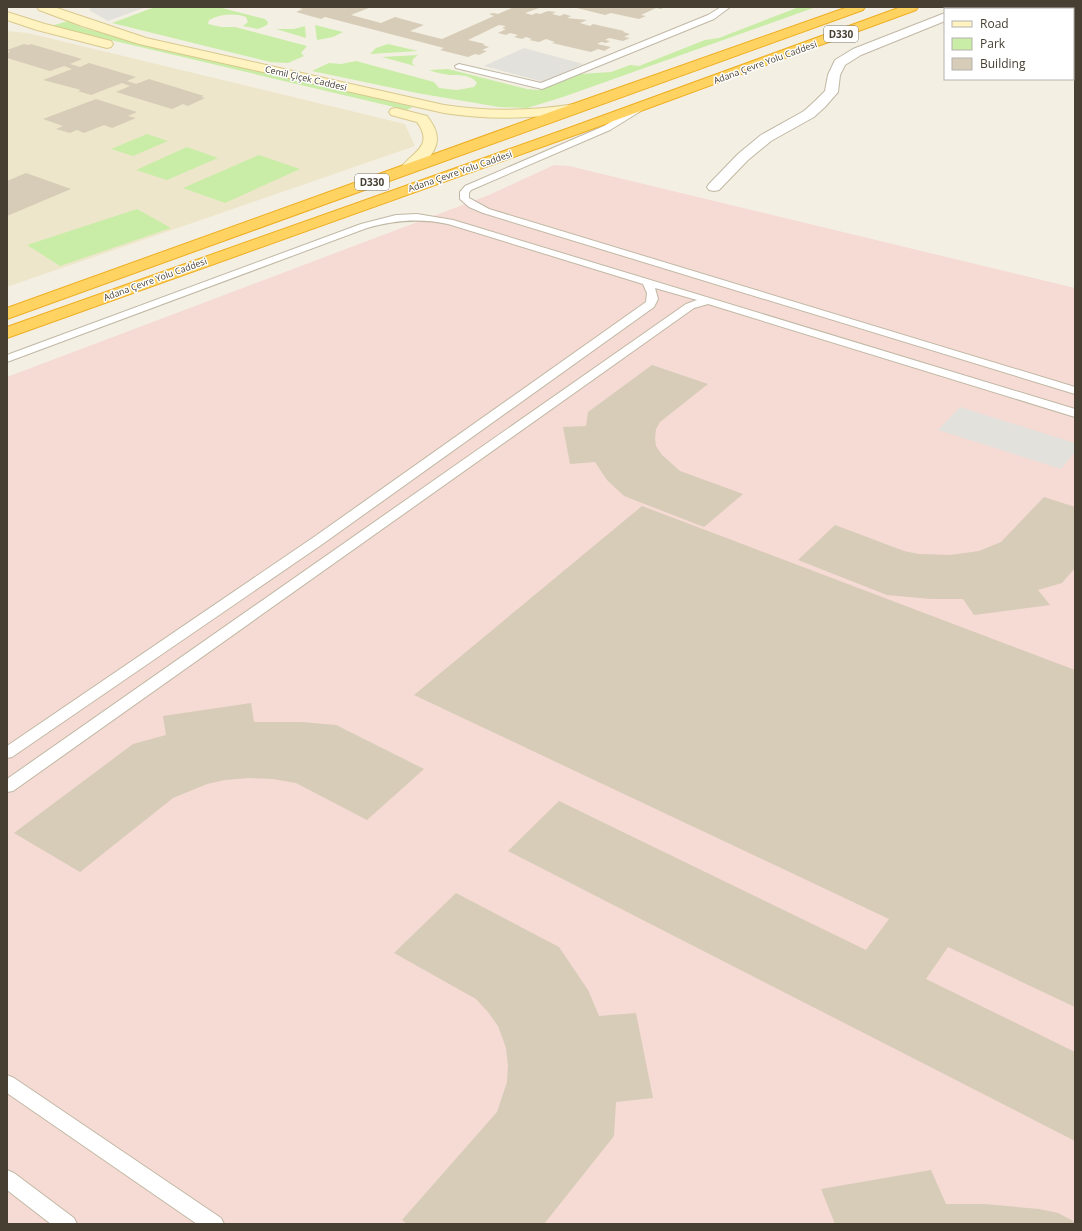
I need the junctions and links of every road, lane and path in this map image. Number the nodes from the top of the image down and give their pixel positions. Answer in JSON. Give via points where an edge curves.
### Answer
{"nodes":[{"id":1,"x":36,"y":7,"type":"edge"},
{"id":2,"x":43,"y":7,"type":"edge"},
{"id":3,"x":72,"y":7,"type":"edge"},
{"id":4,"x":726,"y":7,"type":"edge"},
{"id":5,"x":859,"y":7,"type":"edge"},
{"id":6,"x":912,"y":7,"type":"edge"},
{"id":7,"x":944,"y":17,"type":"edge"},
{"id":8,"x":7,"y":19,"type":"edge"},
{"id":9,"x":81,"y":21,"type":"junction"},
{"id":10,"x":193,"y":65,"type":"dead end"},
{"id":11,"x":459,"y":66,"type":"dead end"},
{"id":12,"x":646,"y":104,"type":"junction"},
{"id":13,"x":430,"y":106,"type":"junction"},
{"id":14,"x":381,"y":108,"type":"dead end"},
{"id":15,"x":575,"y":108,"type":"junction"},
{"id":16,"x":412,"y":115,"type":"junction"},
{"id":17,"x":407,"y":169,"type":"junction"},
{"id":18,"x":714,"y":187,"type":"dead end"},
{"id":19,"x":222,"y":237,"type":"junction"},
{"id":20,"x":269,"y":238,"type":"junction"},
{"id":21,"x":646,"y":281,"type":"junction"},
{"id":22,"x":709,"y":300,"type":"junction"},
{"id":23,"x":7,"y":304,"type":"edge"},
{"id":24,"x":7,"y":314,"type":"edge"},
{"id":25,"x":7,"y":333,"type":"edge"},
{"id":26,"x":7,"y":346,"type":"edge"},
{"id":27,"x":7,"y":359,"type":"edge"},
{"id":28,"x":1075,"y":391,"type":"edge"},
{"id":29,"x":1075,"y":414,"type":"edge"},
{"id":30,"x":7,"y":753,"type":"edge"},
{"id":31,"x":7,"y":787,"type":"edge"},
{"id":32,"x":7,"y":1083,"type":"edge"},
{"id":33,"x":7,"y":1180,"type":"edge"},
{"id":34,"x":66,"y":1224,"type":"edge"},
{"id":35,"x":214,"y":1224,"type":"edge"}],
"edges":[{"from":1,"to":8,"type":"street"},
{"from":2,"to":9,"type":"street","name":"Cemil Çiçek Caddesi"},
{"from":3,"to":9,"type":"street"},
{"from":4,"to":11,"type":"lane","via":[[711,17],[542,86]]},
{"from":5,"to":15,"type":"highway","name":"Adana Çevre Yolu Caddesi","number":"D330"},
{"from":6,"to":12,"type":"highway","name":"Adana Çevre Yolu Caddesi","number":"D330","via":[[770,61]]},
{"from":7,"to":18,"type":"street","via":[[857,52],[840,63],[834,75],[831,92],[820,104],[809,114],[766,138]]},
{"from":8,"to":10,"type":"street"},
{"from":9,"to":13,"type":"street","name":"Cemil Çiçek Caddesi","via":[[143,40]]},
{"from":12,"to":20,"type":"highway","name":"Adana Çevre Yolu Caddesi","number":"D330"},
{"from":12,"to":28,"type":"lane","via":[[601,131],[473,186],[464,192],[464,199],[486,211]]},
{"from":13,"to":15,"type":"street","name":"Cemil Çiçek Caddesi","via":[[469,113],[505,115]]},
{"from":13,"to":16,"type":"street","via":[[430,112]]},
{"from":14,"to":16,"type":"street"},
{"from":15,"to":17,"type":"highway","name":"Adana Çevre Yolu Caddesi","number":"D330"},
{"from":16,"to":17,"type":"street","via":[[422,119],[426,124],[430,132],[430,143],[419,160]]},
{"from":17,"to":19,"type":"highway","name":"Adana Çevre Yolu Caddesi","number":"D330"},
{"from":19,"to":23,"type":"highway","via":[[141,259]]},
{"from":19,"to":24,"type":"highway","name":"Adana Çevre Yolu Caddesi","number":"D330"},
{"from":20,"to":25,"type":"highway","name":"Adana Çevre Yolu Caddesi","number":"D330"},
{"from":20,"to":26,"type":"highway","via":[[206,271]]},
{"from":21,"to":22,"type":"lane"},
{"from":21,"to":27,"type":"lane","via":[[450,222],[419,216],[397,218],[364,226]]},
{"from":21,"to":30,"type":"lane","via":[[652,289],[653,299],[650,306],[319,540]]},
{"from":22,"to":29,"type":"lane"},
{"from":22,"to":31,"type":"lane","via":[[690,306]]},
{"from":32,"to":35,"type":"lane"},
{"from":33,"to":34,"type":"lane"}]}
